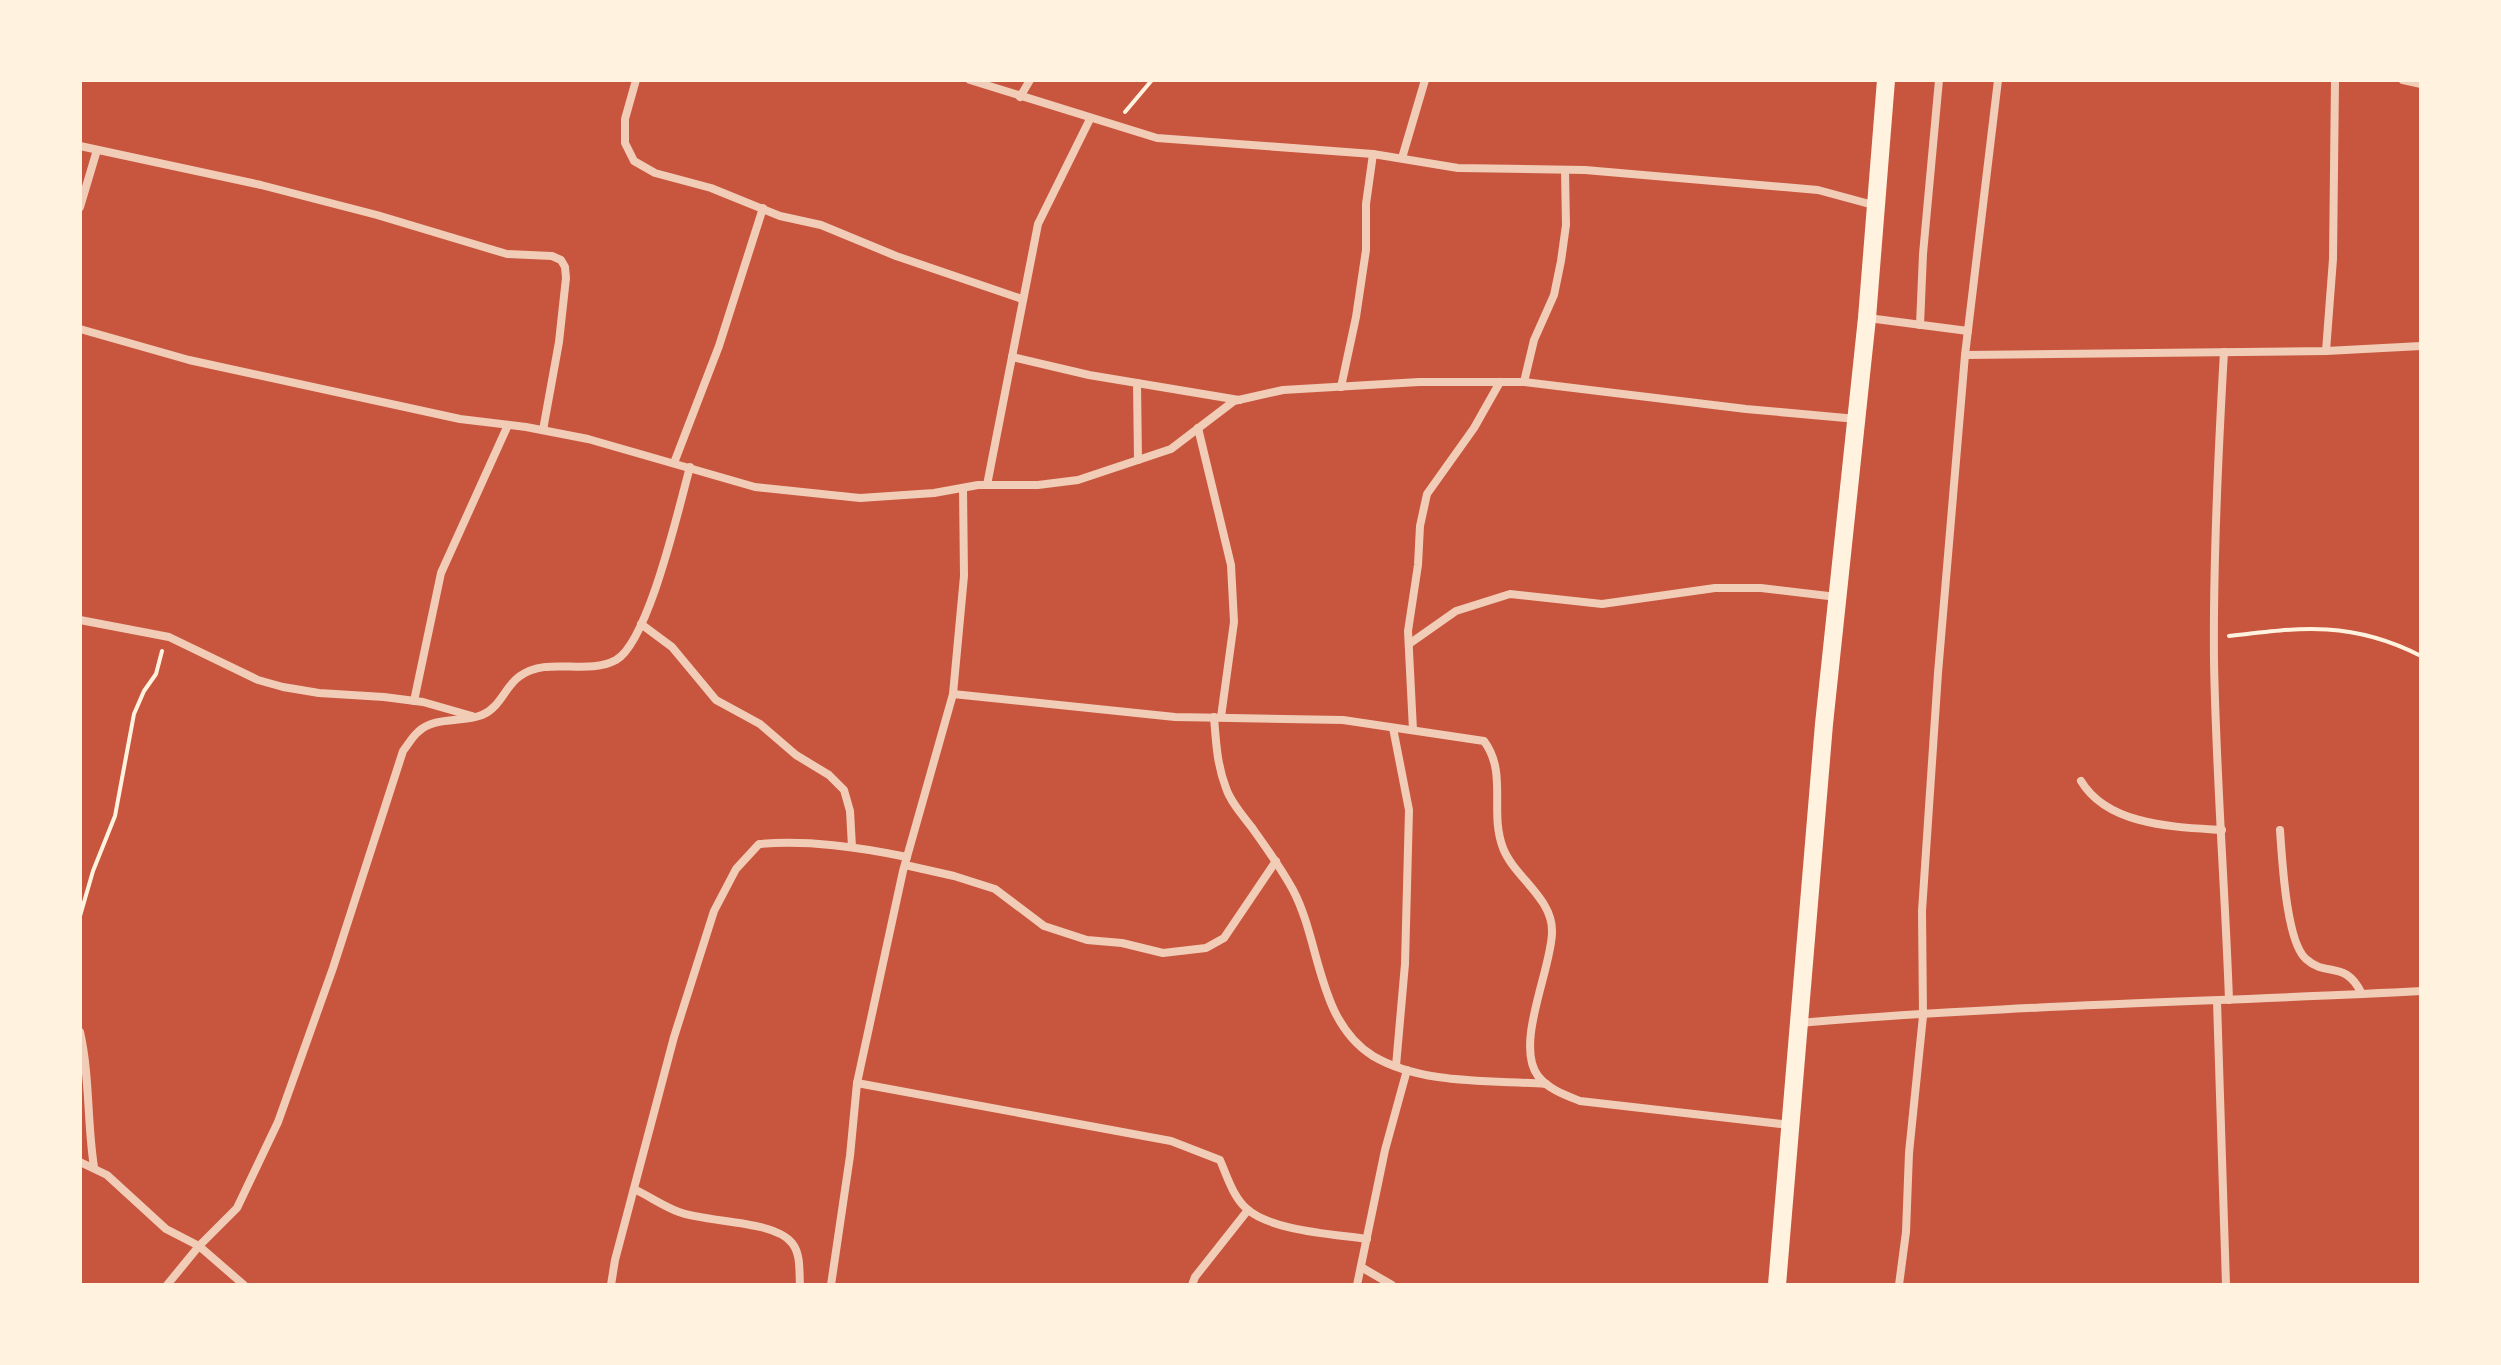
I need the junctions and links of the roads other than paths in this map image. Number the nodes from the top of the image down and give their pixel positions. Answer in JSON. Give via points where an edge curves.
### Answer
{"nodes":[{"id":1,"x":636,"y":80,"type":"edge"},
{"id":2,"x":970,"y":80,"type":"edge"},
{"id":3,"x":1030,"y":80,"type":"edge"},
{"id":4,"x":1425,"y":80,"type":"edge"},
{"id":5,"x":1886,"y":80,"type":"edge"},
{"id":6,"x":1939,"y":80,"type":"edge"},
{"id":7,"x":1998,"y":80,"type":"edge"},
{"id":8,"x":2335,"y":80,"type":"edge"},
{"id":9,"x":2403,"y":80,"type":"edge"},
{"id":10,"x":2421,"y":84,"type":"edge"},
{"id":11,"x":1020,"y":97,"type":"junction"},
{"id":12,"x":1090,"y":119,"type":"junction"},
{"id":13,"x":80,"y":146,"type":"edge"},
{"id":14,"x":97,"y":150,"type":"junction"},
{"id":15,"x":1373,"y":154,"type":"junction"},
{"id":16,"x":1402,"y":158,"type":"junction"},
{"id":17,"x":1565,"y":170,"type":"junction"},
{"id":18,"x":1878,"y":206,"type":"junction"},
{"id":19,"x":80,"y":207,"type":"edge"},
{"id":20,"x":763,"y":208,"type":"junction"},
{"id":21,"x":1022,"y":299,"type":"junction"},
{"id":22,"x":1867,"y":318,"type":"junction"},
{"id":23,"x":1920,"y":325,"type":"junction"},
{"id":24,"x":80,"y":329,"type":"edge"},
{"id":25,"x":1968,"y":331,"type":"junction"},
{"id":26,"x":2421,"y":346,"type":"edge"},
{"id":27,"x":2326,"y":351,"type":"junction"},
{"id":28,"x":2224,"y":352,"type":"junction"},
{"id":29,"x":1965,"y":355,"type":"junction"},
{"id":30,"x":1012,"y":357,"type":"junction"},
{"id":31,"x":1500,"y":382,"type":"junction"},
{"id":32,"x":1524,"y":382,"type":"junction"},
{"id":33,"x":1137,"y":383,"type":"junction"},
{"id":34,"x":1341,"y":387,"type":"junction"},
{"id":35,"x":1240,"y":400,"type":"junction"},
{"id":36,"x":1857,"y":419,"type":"junction"},
{"id":37,"x":508,"y":425,"type":"junction"},
{"id":38,"x":1198,"y":428,"type":"junction"},
{"id":39,"x":543,"y":430,"type":"junction"},
{"id":40,"x":1138,"y":460,"type":"junction"},
{"id":41,"x":674,"y":463,"type":"junction"},
{"id":42,"x":690,"y":467,"type":"junction"},
{"id":43,"x":987,"y":485,"type":"junction"},
{"id":44,"x":963,"y":488,"type":"junction"},
{"id":45,"x":1838,"y":597,"type":"junction"},
{"id":46,"x":80,"y":620,"type":"edge"},
{"id":47,"x":641,"y":624,"type":"junction"},
{"id":48,"x":1409,"y":644,"type":"junction"},
{"id":49,"x":953,"y":694,"type":"junction"},
{"id":50,"x":414,"y":701,"type":"junction"},
{"id":51,"x":473,"y":716,"type":"junction"},
{"id":52,"x":1217,"y":717,"type":"junction"},
{"id":53,"x":1393,"y":728,"type":"junction"},
{"id":54,"x":1413,"y":730,"type":"junction"},
{"id":55,"x":2081,"y":781,"type":"dead end"},
{"id":56,"x":2222,"y":830,"type":"junction"},
{"id":57,"x":2280,"y":830,"type":"dead end"},
{"id":58,"x":852,"y":847,"type":"junction"},
{"id":59,"x":906,"y":861,"type":"junction"},
{"id":60,"x":1276,"y":861,"type":"junction"},
{"id":61,"x":2421,"y":991,"type":"edge"},
{"id":62,"x":2362,"y":994,"type":"junction"},
{"id":63,"x":2229,"y":1000,"type":"junction"},
{"id":64,"x":2217,"y":1001,"type":"junction"},
{"id":65,"x":1923,"y":1016,"type":"junction"},
{"id":66,"x":1799,"y":1023,"type":"junction"},
{"id":67,"x":80,"y":1032,"type":"edge"},
{"id":68,"x":1396,"y":1066,"type":"junction"},
{"id":69,"x":1407,"y":1070,"type":"junction"},
{"id":70,"x":857,"y":1083,"type":"junction"},
{"id":71,"x":1547,"y":1084,"type":"junction"},
{"id":72,"x":1791,"y":1126,"type":"junction"},
{"id":73,"x":80,"y":1162,"type":"edge"},
{"id":74,"x":94,"y":1167,"type":"junction"},
{"id":75,"x":634,"y":1189,"type":"junction"},
{"id":76,"x":1248,"y":1210,"type":"junction"},
{"id":77,"x":1367,"y":1239,"type":"junction"},
{"id":78,"x":199,"y":1246,"type":"junction"},
{"id":79,"x":1361,"y":1267,"type":"junction"},
{"id":80,"x":167,"y":1285,"type":"edge"},
{"id":81,"x":244,"y":1285,"type":"edge"},
{"id":82,"x":611,"y":1285,"type":"edge"},
{"id":83,"x":800,"y":1285,"type":"edge"},
{"id":84,"x":831,"y":1285,"type":"edge"},
{"id":85,"x":1192,"y":1285,"type":"edge"},
{"id":86,"x":1357,"y":1285,"type":"edge"},
{"id":87,"x":1392,"y":1285,"type":"edge"},
{"id":88,"x":1777,"y":1285,"type":"edge"},
{"id":89,"x":1899,"y":1285,"type":"edge"},
{"id":90,"x":2226,"y":1285,"type":"edge"}],
"edges":[{"from":1,"to":20,"type":"street","via":[[625,119],[625,143],[634,161],[655,173]]},
{"from":2,"to":11,"type":"street"},
{"from":3,"to":11,"type":"street"},
{"from":4,"to":16,"type":"street"},
{"from":5,"to":18,"type":"highway"},
{"from":6,"to":23,"type":"street"},
{"from":7,"to":25,"type":"street"},
{"from":8,"to":27,"type":"street"},
{"from":9,"to":10,"type":"street"},
{"from":11,"to":12,"type":"street"},
{"from":12,"to":15,"type":"street","via":[[1157,138]]},
{"from":12,"to":21,"type":"street","via":[[1038,224]]},
{"from":13,"to":14,"type":"street"},
{"from":14,"to":19,"type":"street"},
{"from":14,"to":39,"type":"street","via":[[276,189],[507,254],[561,260],[566,278]]},
{"from":15,"to":16,"type":"street"},
{"from":15,"to":34,"type":"street","via":[[1364,263]]},
{"from":16,"to":17,"type":"street","via":[[1458,168]]},
{"from":17,"to":18,"type":"street","via":[[1818,190]]},
{"from":17,"to":32,"type":"street","via":[[1561,261]]},
{"from":18,"to":22,"type":"highway"},
{"from":20,"to":21,"type":"street"},
{"from":20,"to":41,"type":"street"},
{"from":21,"to":30,"type":"street"},
{"from":22,"to":23,"type":"street"},
{"from":22,"to":36,"type":"highway"},
{"from":23,"to":25,"type":"street"},
{"from":24,"to":37,"type":"street","via":[[189,360]]},
{"from":25,"to":29,"type":"street"},
{"from":26,"to":27,"type":"street"},
{"from":27,"to":28,"type":"street"},
{"from":28,"to":29,"type":"street"},
{"from":28,"to":56,"type":"street","via":[[2215,637]]},
{"from":29,"to":65,"type":"street","via":[[1926,827]]},
{"from":30,"to":33,"type":"street"},
{"from":30,"to":43,"type":"street"},
{"from":31,"to":32,"type":"street"},
{"from":31,"to":34,"type":"street"},
{"from":31,"to":48,"type":"street","via":[[1427,494]]},
{"from":32,"to":36,"type":"street"},
{"from":33,"to":35,"type":"street"},
{"from":33,"to":40,"type":"street"},
{"from":34,"to":35,"type":"street","via":[[1283,390]]},
{"from":35,"to":38,"type":"street"},
{"from":36,"to":45,"type":"highway"},
{"from":37,"to":39,"type":"street"},
{"from":37,"to":50,"type":"street","via":[[441,573]]},
{"from":38,"to":40,"type":"street","via":[[1171,449]]},
{"from":38,"to":52,"type":"street","via":[[1231,565],[1234,622]]},
{"from":39,"to":41,"type":"street"},
{"from":40,"to":43,"type":"street","via":[[1078,480]]},
{"from":41,"to":42,"type":"street"},
{"from":42,"to":44,"type":"street","via":[[755,487],[846,497]]},
{"from":42,"to":47,"type":"street"},
{"from":43,"to":44,"type":"street"},
{"from":44,"to":49,"type":"street","via":[[964,576]]},
{"from":45,"to":48,"type":"street","via":[[1715,588],[1602,604],[1510,594],[1456,611]]},
{"from":45,"to":66,"type":"highway"},
{"from":46,"to":50,"type":"street","via":[[165,637],[258,680],[319,693]]},
{"from":47,"to":51,"type":"street","via":[[617,659],[593,667],[542,666],[519,676],[493,708]]},
{"from":47,"to":58,"type":"street","via":[[672,647],[716,700],[760,724],[844,790]]},
{"from":48,"to":54,"type":"street"},
{"from":49,"to":52,"type":"street"},
{"from":49,"to":59,"type":"street"},
{"from":50,"to":51,"type":"street"},
{"from":51,"to":78,"type":"street","via":[[435,722],[419,731],[403,751],[278,1122],[237,1208]]},
{"from":52,"to":53,"type":"street","via":[[1343,720]]},
{"from":52,"to":60,"type":"street","via":[[1217,759],[1227,792]]},
{"from":53,"to":54,"type":"street"},
{"from":53,"to":68,"type":"street","via":[[1409,810]]},
{"from":54,"to":71,"type":"street","via":[[1484,741],[1494,754],[1503,848],[1548,911],[1552,931],[1531,1041],[1531,1062]]},
{"from":55,"to":56,"type":"street","via":[[2090,796],[2130,817]]},
{"from":56,"to":63,"type":"street"},
{"from":57,"to":62,"type":"street","via":[[2291,929],[2301,953],[2317,965],[2347,973]]},
{"from":58,"to":59,"type":"street"},
{"from":58,"to":75,"type":"street","via":[[759,844],[736,869],[714,911]]},
{"from":59,"to":60,"type":"street","via":[[995,889],[1044,926],[1087,940],[1163,953],[1206,948],[1224,938]]},
{"from":59,"to":70,"type":"street"},
{"from":60,"to":68,"type":"street","via":[[1310,930],[1329,1003],[1348,1033],[1372,1055]]},
{"from":61,"to":62,"type":"street"},
{"from":62,"to":63,"type":"street"},
{"from":63,"to":64,"type":"street"},
{"from":64,"to":65,"type":"street"},
{"from":64,"to":90,"type":"street"},
{"from":65,"to":66,"type":"street"},
{"from":65,"to":89,"type":"street"},
{"from":66,"to":72,"type":"highway"},
{"from":67,"to":74,"type":"street"},
{"from":68,"to":69,"type":"street"},
{"from":69,"to":71,"type":"street"},
{"from":69,"to":77,"type":"street"},
{"from":70,"to":76,"type":"street","via":[[1171,1141],[1220,1160]]},
{"from":70,"to":84,"type":"street"},
{"from":71,"to":72,"type":"street","via":[[1580,1101]]},
{"from":72,"to":88,"type":"highway"},
{"from":73,"to":74,"type":"street"},
{"from":74,"to":78,"type":"street","via":[[166,1229]]},
{"from":75,"to":82,"type":"street"},
{"from":75,"to":83,"type":"street","via":[[678,1212],[779,1232],[799,1256]]},
{"from":76,"to":77,"type":"street","via":[[1268,1220]]},
{"from":76,"to":85,"type":"street"},
{"from":77,"to":79,"type":"street"},
{"from":78,"to":80,"type":"street"},
{"from":78,"to":81,"type":"street"},
{"from":79,"to":86,"type":"street"},
{"from":79,"to":87,"type":"street"}]}
